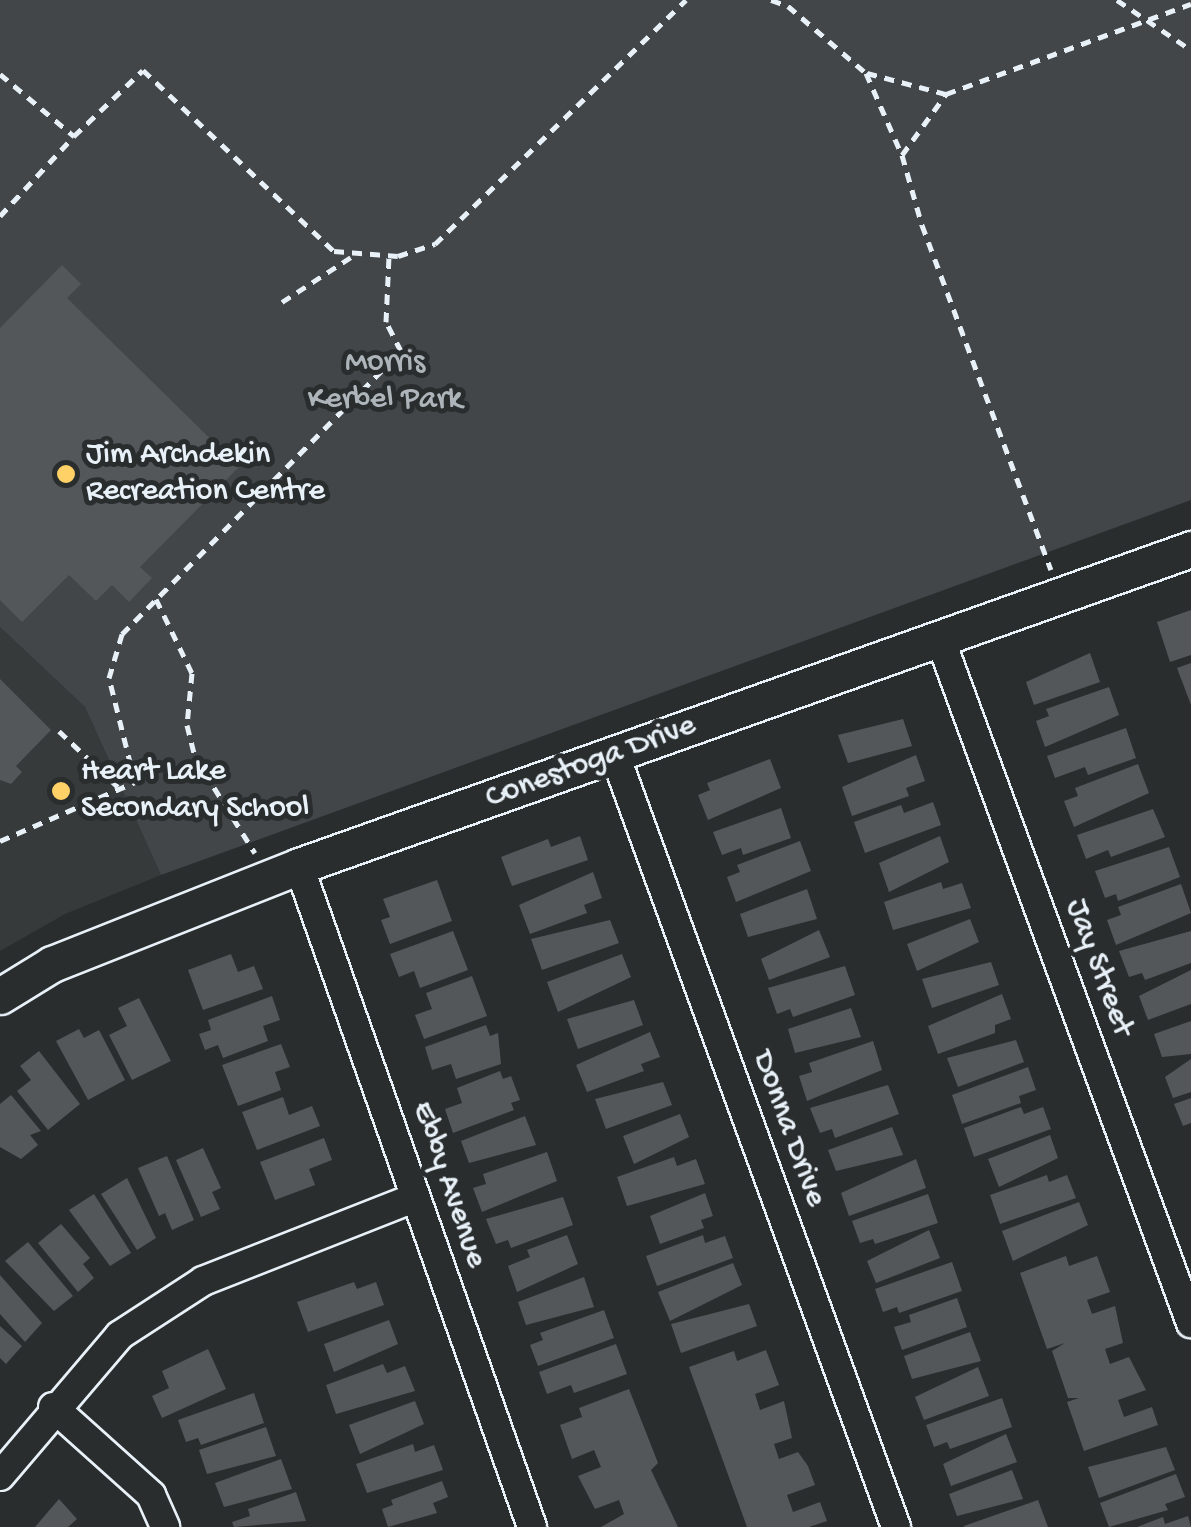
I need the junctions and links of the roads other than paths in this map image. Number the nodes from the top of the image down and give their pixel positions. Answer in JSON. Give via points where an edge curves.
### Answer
{"nodes":[{"id":1,"x":1191,"y":549,"type":"edge"},
{"id":2,"x":939,"y":636,"type":"junction"},
{"id":3,"x":614,"y":755,"type":"junction"},
{"id":4,"x":300,"y":866,"type":"junction"},
{"id":5,"x":0,"y":996,"type":"edge"},
{"id":6,"x":414,"y":1198,"type":"junction"},
{"id":7,"x":1191,"y":1323,"type":"edge"},
{"id":8,"x":53,"y":1407,"type":"junction"},
{"id":9,"x":0,"y":1476,"type":"edge"},
{"id":10,"x":165,"y":1527,"type":"edge"},
{"id":11,"x":532,"y":1527,"type":"edge"},
{"id":12,"x":896,"y":1527,"type":"edge"}],
"edges":[{"from":1,"to":2,"type":"street","name":"Conestoga Drive"},
{"from":2,"to":3,"type":"street","name":"Conestoga Drive"},
{"from":2,"to":7,"type":"street","name":"Jay Street"},
{"from":3,"to":4,"type":"street","name":"Conestoga Drive"},
{"from":3,"to":12,"type":"street","name":"Donna Drive"},
{"from":4,"to":5,"type":"street","name":"Conestoga Drive","via":[[52,964]]},
{"from":4,"to":6,"type":"street","name":"Ebby Avenue"},
{"from":6,"to":8,"type":"street","via":[[202,1281],[120,1335]]},
{"from":6,"to":11,"type":"street","name":"Ebby Avenue"},
{"from":8,"to":9,"type":"street"},
{"from":8,"to":10,"type":"street","via":[[151,1495]]}]}
